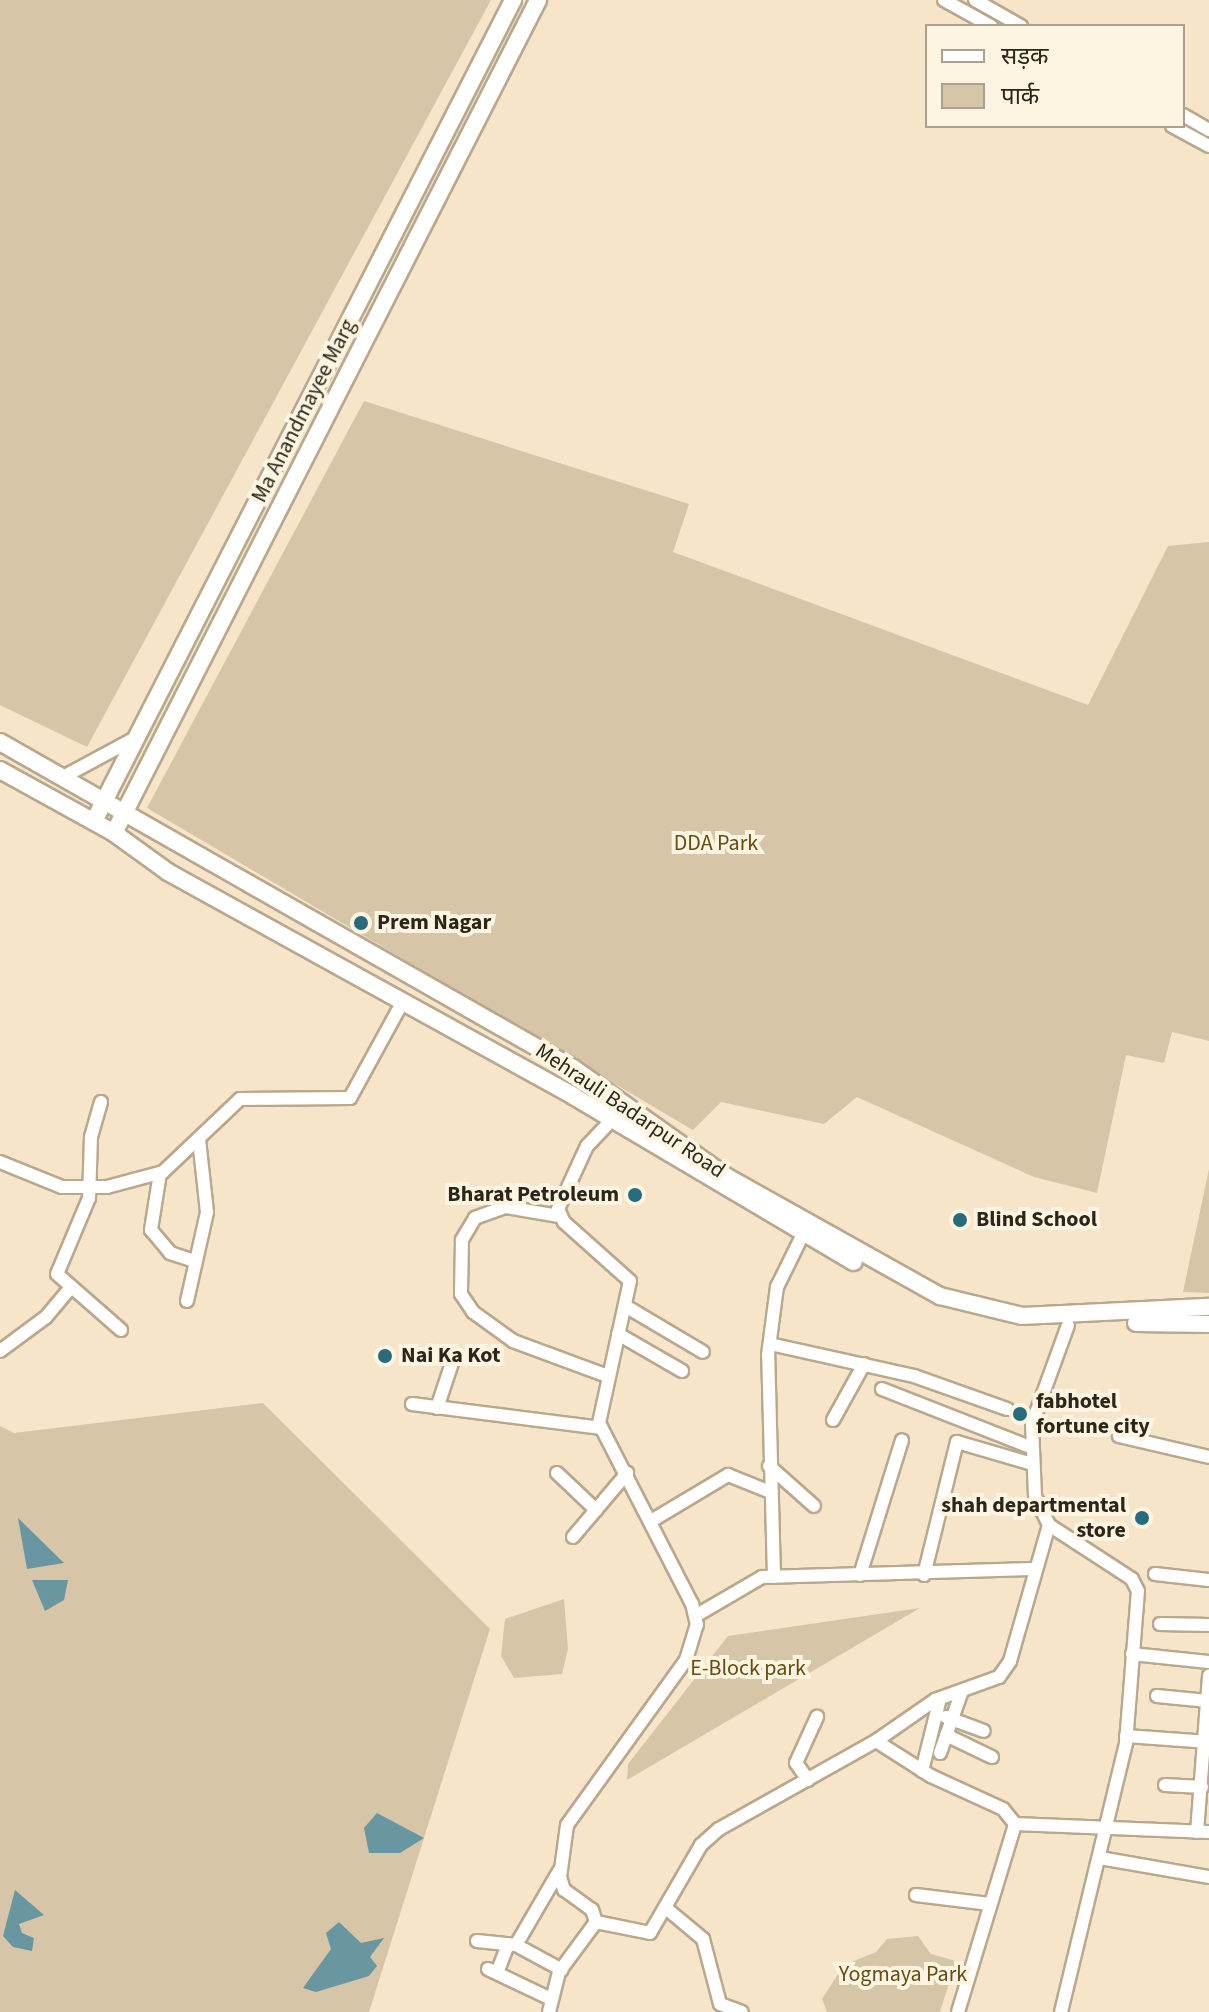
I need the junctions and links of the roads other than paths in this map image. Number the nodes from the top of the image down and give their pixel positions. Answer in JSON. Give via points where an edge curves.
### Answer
{"nodes":[{"id":1,"x":513,"y":0,"type":"edge"},
{"id":2,"x":538,"y":0,"type":"edge"},
{"id":3,"x":944,"y":0,"type":"edge"},
{"id":4,"x":975,"y":0,"type":"edge"},
{"id":5,"x":987,"y":24,"type":"edge"},
{"id":6,"x":1017,"y":24,"type":"edge"},
{"id":7,"x":1185,"y":116,"type":"edge"},
{"id":8,"x":1176,"y":128,"type":"edge"},
{"id":9,"x":1209,"y":130,"type":"edge"},
{"id":10,"x":1209,"y":146,"type":"edge"},
{"id":11,"x":139,"y":736,"type":"junction"},
{"id":12,"x":0,"y":742,"type":"edge"},
{"id":13,"x":0,"y":770,"type":"edge"},
{"id":14,"x":63,"y":777,"type":"junction"},
{"id":15,"x":107,"y":800,"type":"junction"},
{"id":16,"x":129,"y":813,"type":"junction"},
{"id":17,"x":94,"y":821,"type":"junction"},
{"id":18,"x":114,"y":833,"type":"junction"},
{"id":19,"x":402,"y":1003,"type":"junction"},
{"id":20,"x":101,"y":1102,"type":"dead end"},
{"id":21,"x":625,"y":1106,"type":"junction"},
{"id":22,"x":609,"y":1118,"type":"junction"},
{"id":23,"x":199,"y":1139,"type":"junction"},
{"id":24,"x":0,"y":1162,"type":"edge"},
{"id":25,"x":160,"y":1173,"type":"junction"},
{"id":26,"x":87,"y":1187,"type":"junction"},
{"id":27,"x":559,"y":1216,"type":"junction"},
{"id":28,"x":806,"y":1229,"type":"junction"},
{"id":29,"x":194,"y":1261,"type":"junction"},
{"id":30,"x":71,"y":1287,"type":"junction"},
{"id":31,"x":187,"y":1301,"type":"dead end"},
{"id":32,"x":627,"y":1307,"type":"junction"},
{"id":33,"x":1209,"y":1308,"type":"edge"},
{"id":34,"x":1208,"y":1324,"type":"edge"},
{"id":35,"x":1068,"y":1325,"type":"junction"},
{"id":36,"x":121,"y":1330,"type":"dead end"},
{"id":37,"x":618,"y":1334,"type":"junction"},
{"id":38,"x":770,"y":1344,"type":"junction"},
{"id":39,"x":0,"y":1351,"type":"edge"},
{"id":40,"x":703,"y":1352,"type":"dead end"},
{"id":41,"x":454,"y":1357,"type":"dead end"},
{"id":42,"x":864,"y":1364,"type":"junction"},
{"id":43,"x":682,"y":1371,"type":"dead end"},
{"id":44,"x":605,"y":1375,"type":"junction"},
{"id":45,"x":882,"y":1389,"type":"dead end"},
{"id":46,"x":412,"y":1404,"type":"dead end"},
{"id":47,"x":437,"y":1408,"type":"junction"},
{"id":48,"x":1007,"y":1409,"type":"dead end"},
{"id":49,"x":833,"y":1420,"type":"dead end"},
{"id":50,"x":601,"y":1428,"type":"junction"},
{"id":51,"x":1119,"y":1436,"type":"dead end"},
{"id":52,"x":902,"y":1440,"type":"dead end"},
{"id":53,"x":1030,"y":1447,"type":"junction"},
{"id":54,"x":1209,"y":1457,"type":"edge"},
{"id":55,"x":1029,"y":1463,"type":"junction"},
{"id":56,"x":769,"y":1466,"type":"junction"},
{"id":57,"x":557,"y":1473,"type":"dead end"},
{"id":58,"x":627,"y":1473,"type":"junction"},
{"id":59,"x":768,"y":1491,"type":"junction"},
{"id":60,"x":814,"y":1506,"type":"dead end"},
{"id":61,"x":596,"y":1510,"type":"junction"},
{"id":62,"x":651,"y":1521,"type":"junction"},
{"id":63,"x":1049,"y":1525,"type":"junction"},
{"id":64,"x":573,"y":1537,"type":"dead end"},
{"id":65,"x":1034,"y":1569,"type":"junction"},
{"id":66,"x":1155,"y":1574,"type":"dead end"},
{"id":67,"x":860,"y":1575,"type":"junction"},
{"id":68,"x":924,"y":1575,"type":"junction"},
{"id":69,"x":774,"y":1577,"type":"junction"},
{"id":70,"x":1209,"y":1580,"type":"edge"},
{"id":71,"x":697,"y":1615,"type":"junction"},
{"id":72,"x":1160,"y":1624,"type":"dead end"},
{"id":73,"x":1209,"y":1625,"type":"edge"},
{"id":74,"x":1132,"y":1654,"type":"junction"},
{"id":75,"x":1209,"y":1662,"type":"edge"},
{"id":76,"x":1209,"y":1675,"type":"edge"},
{"id":77,"x":962,"y":1691,"type":"junction"},
{"id":78,"x":1157,"y":1696,"type":"dead end"},
{"id":79,"x":940,"y":1698,"type":"junction"},
{"id":80,"x":1208,"y":1701,"type":"edge"},
{"id":81,"x":936,"y":1715,"type":"junction"},
{"id":82,"x":817,"y":1717,"type":"dead end"},
{"id":83,"x":952,"y":1719,"type":"junction"},
{"id":84,"x":984,"y":1731,"type":"dead end"},
{"id":85,"x":946,"y":1735,"type":"junction"},
{"id":86,"x":1126,"y":1736,"type":"junction"},
{"id":87,"x":876,"y":1741,"type":"junction"},
{"id":88,"x":1208,"y":1742,"type":"edge"},
{"id":89,"x":940,"y":1753,"type":"dead end"},
{"id":90,"x":992,"y":1757,"type":"dead end"},
{"id":91,"x":922,"y":1771,"type":"junction"},
{"id":92,"x":808,"y":1780,"type":"junction"},
{"id":93,"x":1165,"y":1785,"type":"dead end"},
{"id":94,"x":1202,"y":1787,"type":"junction"},
{"id":95,"x":1015,"y":1824,"type":"junction"},
{"id":96,"x":1106,"y":1828,"type":"junction"},
{"id":97,"x":1203,"y":1832,"type":"edge"},
{"id":98,"x":1100,"y":1858,"type":"junction"},
{"id":99,"x":559,"y":1871,"type":"junction"},
{"id":100,"x":1209,"y":1877,"type":"edge"},
{"id":101,"x":916,"y":1895,"type":"dead end"},
{"id":102,"x":989,"y":1904,"type":"junction"},
{"id":103,"x":667,"y":1909,"type":"junction"},
{"id":104,"x":596,"y":1922,"type":"junction"},
{"id":105,"x":477,"y":1941,"type":"dead end"},
{"id":106,"x":512,"y":1944,"type":"junction"},
{"id":107,"x":562,"y":1970,"type":"junction"},
{"id":108,"x":550,"y":2005,"type":"edge"},
{"id":109,"x":737,"y":2011,"type":"edge"},
{"id":110,"x":958,"y":2012,"type":"edge"},
{"id":111,"x":1061,"y":2012,"type":"edge"}],
"edges":[{"from":1,"to":11,"type":"main road","name":"Ma Anandmayee Marg"},
{"from":2,"to":16,"type":"main road","name":"Ma Anandmayee Marg"},
{"from":3,"to":5,"type":"street"},
{"from":4,"to":6,"type":"street"},
{"from":7,"to":9,"type":"street"},
{"from":8,"to":10,"type":"street"},
{"from":11,"to":14,"type":"street"},
{"from":11,"to":15,"type":"main road","name":"Ma Anandmayee Marg"},
{"from":12,"to":14,"type":"main road","name":"Mehrauli Badarpur Road"},
{"from":13,"to":17,"type":"main road","name":"Mehrauli Badarpur Road"},
{"from":14,"to":15,"type":"main road","name":"Mehrauli Badarpur Road"},
{"from":15,"to":16,"type":"main road","name":"Mehrauli Badarpur Road"},
{"from":15,"to":17,"type":"main road","name":"Ma Anandmayee Marg"},
{"from":16,"to":18,"type":"main road","name":"Ma Anandmayee Marg"},
{"from":16,"to":21,"type":"main road","name":"Mehrauli Badarpur Road","via":[[573,1068]]},
{"from":17,"to":18,"type":"main road","name":"Mehrauli Badarpur Road"},
{"from":18,"to":19,"type":"main road","name":"Mehrauli Badarpur Road","via":[[168,872]]},
{"from":19,"to":22,"type":"main road","name":"Mehrauli Badarpur Road"},
{"from":19,"to":23,"type":"street","via":[[350,1098],[240,1099]]},
{"from":20,"to":26,"type":"street"},
{"from":21,"to":22,"type":"street"},
{"from":21,"to":28,"type":"main road","name":"Mehrauli Badarpur Road"},
{"from":22,"to":27,"type":"street","via":[[563,1185]]},
{"from":22,"to":28,"type":"main road","name":"Mehrauli Badarpur Road"},
{"from":23,"to":25,"type":"street"},
{"from":23,"to":29,"type":"street","via":[[208,1202]]},
{"from":24,"to":26,"type":"street","via":[[47,1183]]},
{"from":25,"to":26,"type":"street"},
{"from":25,"to":29,"type":"street","via":[[151,1230],[164,1248]]},
{"from":26,"to":30,"type":"street","via":[[89,1198],[57,1274]]},
{"from":27,"to":32,"type":"street","via":[[627,1275]]},
{"from":27,"to":44,"type":"street","via":[[505,1207],[475,1218],[462,1240],[461,1294],[473,1312],[513,1341]]},
{"from":28,"to":33,"type":"main road","name":"Mehrauli Badarpur Road","via":[[940,1296],[994,1312],[1067,1316]]},
{"from":28,"to":35,"type":"main road","name":"Mehrauli Badarpur Road","via":[[960,1314],[996,1324]]},
{"from":28,"to":38,"type":"street","via":[[777,1287]]},
{"from":29,"to":31,"type":"street"},
{"from":30,"to":36,"type":"street"},
{"from":30,"to":39,"type":"street","via":[[46,1317]]},
{"from":32,"to":37,"type":"street"},
{"from":32,"to":40,"type":"street"},
{"from":33,"to":34,"type":"main road"},
{"from":34,"to":35,"type":"main road","name":"Mehrauli Badarpur Road"},
{"from":35,"to":53,"type":"street","via":[[1035,1416]]},
{"from":37,"to":43,"type":"street"},
{"from":37,"to":44,"type":"street"},
{"from":38,"to":42,"type":"street"},
{"from":38,"to":56,"type":"street"},
{"from":41,"to":47,"type":"street"},
{"from":42,"to":48,"type":"street"},
{"from":42,"to":49,"type":"street"},
{"from":44,"to":50,"type":"street"},
{"from":45,"to":53,"type":"street"},
{"from":46,"to":47,"type":"street"},
{"from":47,"to":50,"type":"street"},
{"from":50,"to":58,"type":"street"},
{"from":51,"to":54,"type":"street"},
{"from":52,"to":67,"type":"street"},
{"from":53,"to":55,"type":"street"},
{"from":55,"to":63,"type":"street"},
{"from":55,"to":68,"type":"street","via":[[957,1442]]},
{"from":56,"to":59,"type":"street"},
{"from":56,"to":60,"type":"street"},
{"from":57,"to":61,"type":"street"},
{"from":58,"to":61,"type":"street"},
{"from":58,"to":62,"type":"street"},
{"from":59,"to":62,"type":"street","via":[[728,1475]]},
{"from":59,"to":69,"type":"street"},
{"from":61,"to":64,"type":"street"},
{"from":62,"to":71,"type":"street"},
{"from":63,"to":65,"type":"street"},
{"from":63,"to":74,"type":"street","via":[[1136,1584]]},
{"from":65,"to":68,"type":"street"},
{"from":65,"to":77,"type":"street","via":[[1007,1669],[989,1683]]},
{"from":66,"to":70,"type":"street"},
{"from":67,"to":68,"type":"street"},
{"from":67,"to":69,"type":"street"},
{"from":69,"to":71,"type":"street","via":[[743,1585]]},
{"from":71,"to":99,"type":"street","via":[[686,1660],[567,1825]]},
{"from":72,"to":73,"type":"street"},
{"from":74,"to":75,"type":"street"},
{"from":74,"to":86,"type":"street"},
{"from":76,"to":80,"type":"street"},
{"from":77,"to":79,"type":"street"},
{"from":77,"to":83,"type":"street"},
{"from":78,"to":80,"type":"street"},
{"from":79,"to":81,"type":"street"},
{"from":79,"to":87,"type":"street"},
{"from":80,"to":88,"type":"street"},
{"from":81,"to":83,"type":"street"},
{"from":81,"to":91,"type":"street"},
{"from":82,"to":92,"type":"street","via":[[796,1763]]},
{"from":83,"to":84,"type":"street"},
{"from":83,"to":85,"type":"street"},
{"from":85,"to":89,"type":"street"},
{"from":85,"to":90,"type":"street"},
{"from":86,"to":88,"type":"street"},
{"from":86,"to":96,"type":"street"},
{"from":87,"to":91,"type":"street"},
{"from":87,"to":92,"type":"street"},
{"from":88,"to":94,"type":"street"},
{"from":91,"to":95,"type":"street","via":[[1003,1809]]},
{"from":92,"to":103,"type":"street","via":[[710,1836]]},
{"from":93,"to":94,"type":"street"},
{"from":94,"to":97,"type":"street"},
{"from":95,"to":96,"type":"street"},
{"from":95,"to":102,"type":"street"},
{"from":96,"to":97,"type":"street"},
{"from":96,"to":98,"type":"street"},
{"from":98,"to":100,"type":"street"},
{"from":98,"to":111,"type":"street"},
{"from":99,"to":104,"type":"street","via":[[564,1890],[592,1910]]},
{"from":99,"to":106,"type":"street"},
{"from":101,"to":102,"type":"street"},
{"from":102,"to":110,"type":"street"},
{"from":103,"to":104,"type":"street","via":[[646,1934]]},
{"from":103,"to":109,"type":"street","via":[[700,1933],[719,2001]]},
{"from":104,"to":107,"type":"street"},
{"from":105,"to":106,"type":"street"},
{"from":106,"to":107,"type":"street"},
{"from":106,"to":108,"type":"street","via":[[493,1971]]},
{"from":107,"to":108,"type":"street"}]}
